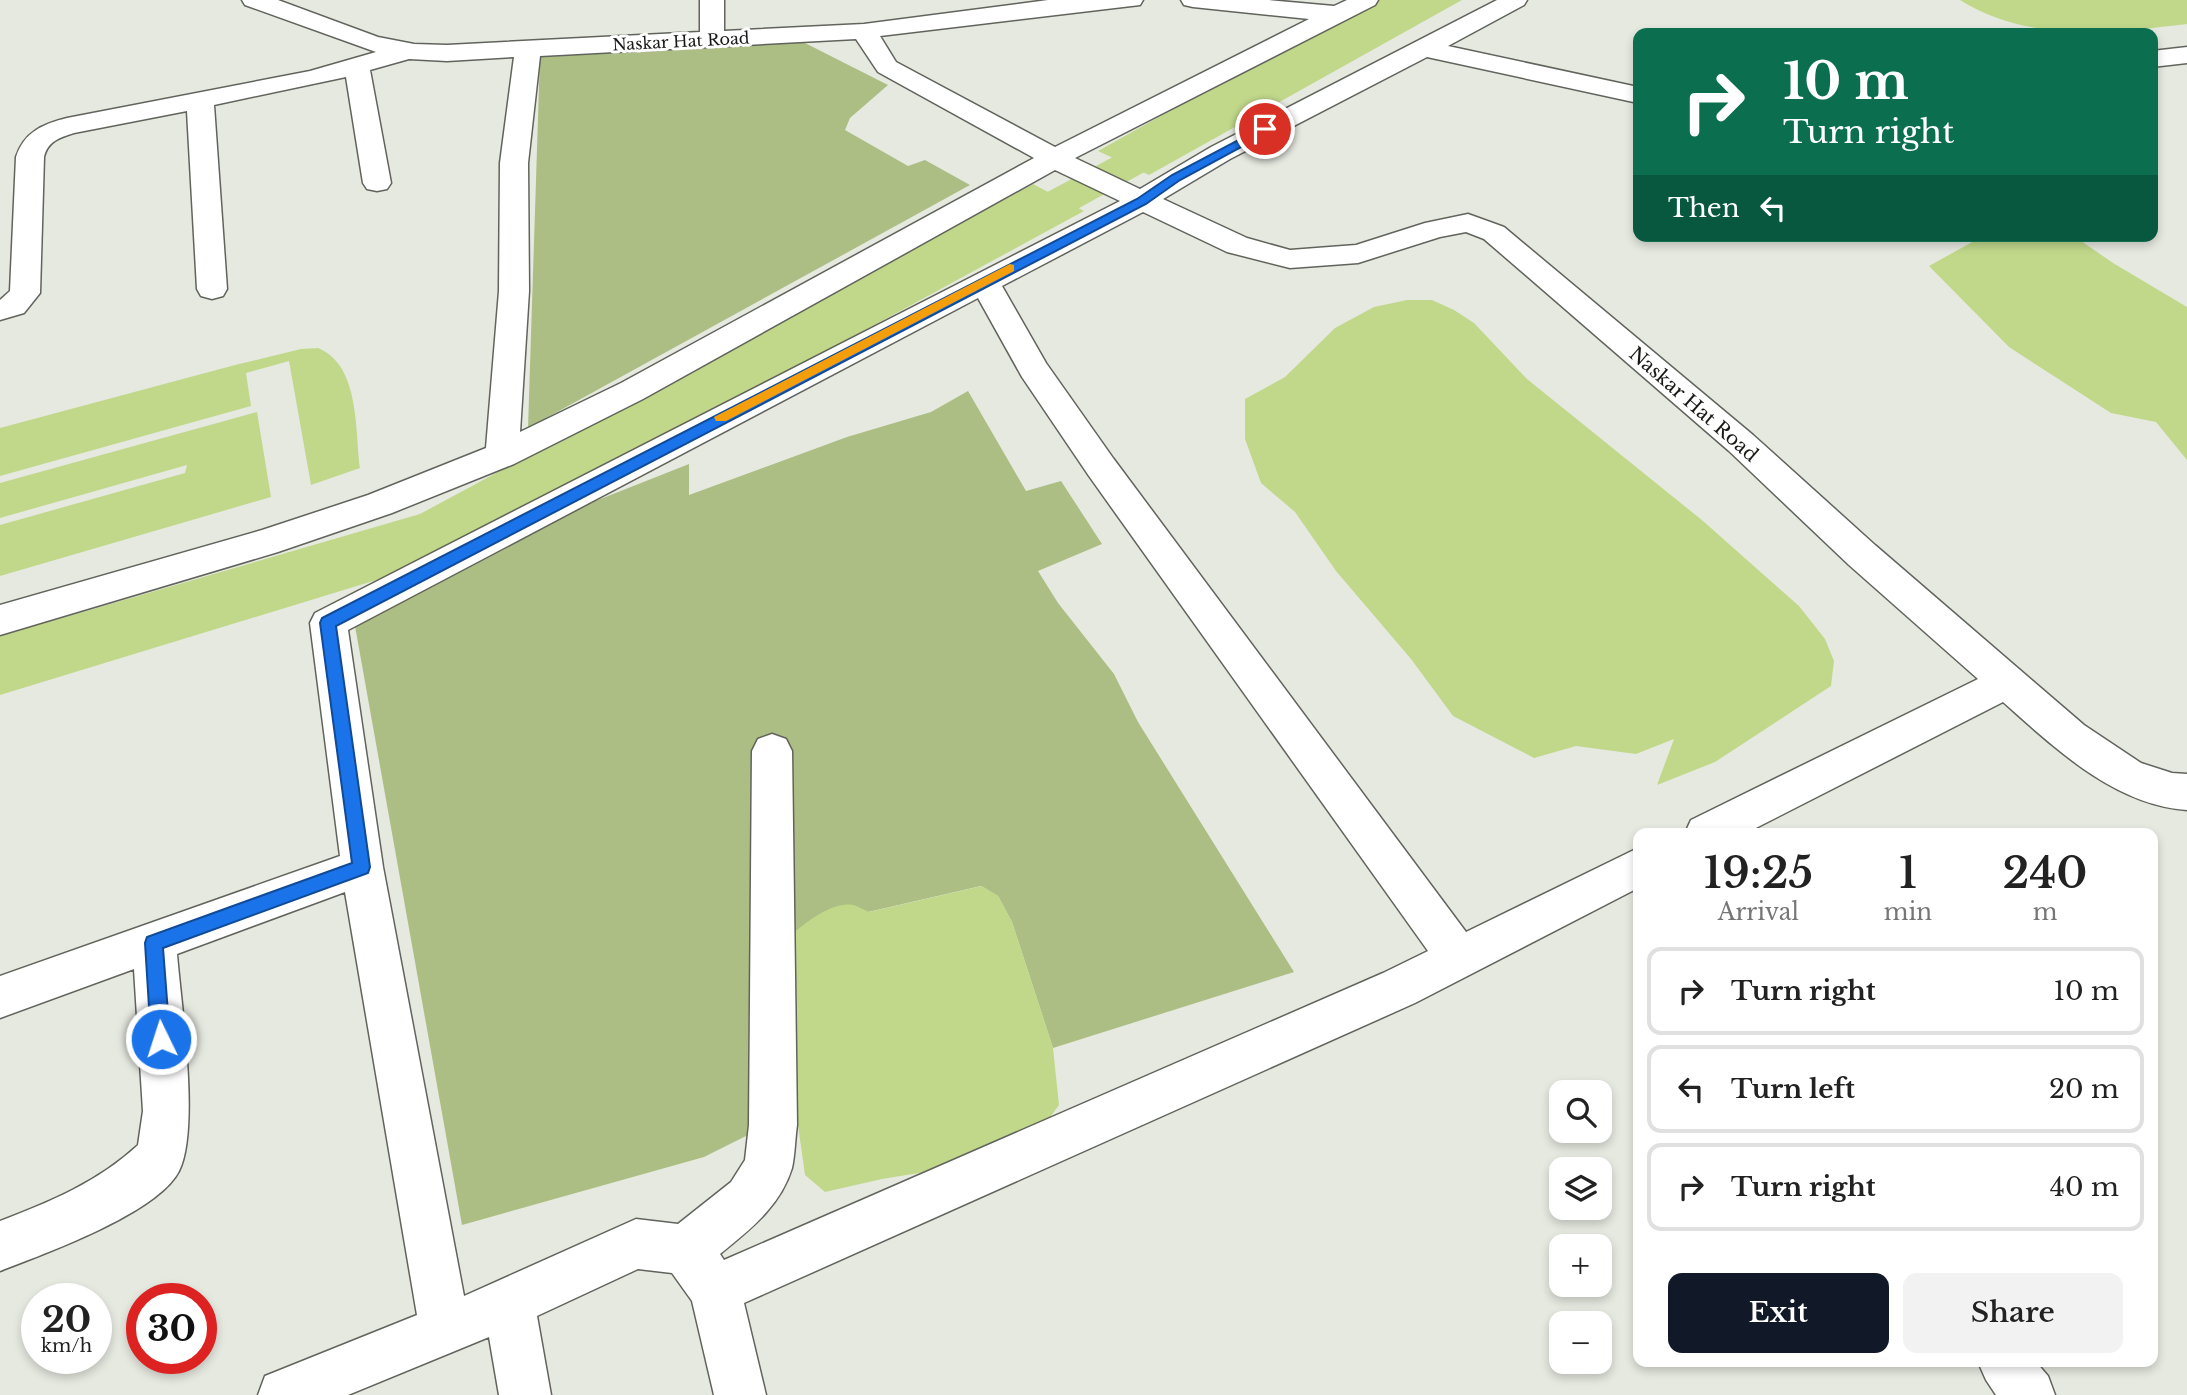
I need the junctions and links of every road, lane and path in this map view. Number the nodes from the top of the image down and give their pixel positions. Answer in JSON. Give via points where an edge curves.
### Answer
{"nodes":[{"id":1,"x":254,"y":0,"type":"edge"},
{"id":2,"x":712,"y":0,"type":"edge"},
{"id":3,"x":1131,"y":0,"type":"edge"},
{"id":4,"x":1194,"y":0,"type":"edge"},
{"id":5,"x":1366,"y":0,"type":"edge"},
{"id":6,"x":1515,"y":0,"type":"edge"},
{"id":7,"x":1089,"y":1,"type":"edge"},
{"id":8,"x":1337,"y":14,"type":"junction"},
{"id":9,"x":864,"y":31,"type":"junction"},
{"id":10,"x":712,"y":39,"type":"junction"},
{"id":11,"x":528,"y":49,"type":"junction"},
{"id":12,"x":1425,"y":49,"type":"junction"},
{"id":13,"x":408,"y":51,"type":"junction"},
{"id":14,"x":2187,"y":55,"type":"edge"},
{"id":15,"x":2158,"y":58,"type":"edge"},
{"id":16,"x":357,"y":67,"type":"junction"},
{"id":17,"x":1633,"y":94,"type":"edge"},
{"id":18,"x":200,"y":101,"type":"junction"},
{"id":19,"x":1063,"y":163,"type":"junction"},
{"id":20,"x":377,"y":183,"type":"dead end"},
{"id":21,"x":1131,"y":197,"type":"junction"},
{"id":22,"x":984,"y":281,"type":"junction"},
{"id":23,"x":212,"y":289,"type":"dead end"},
{"id":24,"x":0,"y":310,"type":"edge"},
{"id":25,"x":502,"y":455,"type":"junction"},
{"id":26,"x":0,"y":620,"type":"edge"},
{"id":27,"x":2007,"y":682,"type":"junction"},
{"id":28,"x":772,"y":751,"type":"dead end"},
{"id":29,"x":2187,"y":792,"type":"edge"},
{"id":30,"x":1716,"y":828,"type":"edge"},
{"id":31,"x":362,"y":867,"type":"junction"},
{"id":32,"x":1633,"y":870,"type":"edge"},
{"id":33,"x":154,"y":943,"type":"junction"},
{"id":34,"x":1458,"y":957,"type":"junction"},
{"id":35,"x":0,"y":997,"type":"edge"},
{"id":36,"x":0,"y":1246,"type":"edge"},
{"id":37,"x":686,"y":1250,"type":"junction"},
{"id":38,"x":715,"y":1290,"type":"junction"},
{"id":39,"x":509,"y":1303,"type":"junction"},
{"id":40,"x":445,"y":1329,"type":"junction"},
{"id":41,"x":2008,"y":1367,"type":"edge"},
{"id":42,"x":284,"y":1395,"type":"edge"},
{"id":43,"x":525,"y":1395,"type":"edge"},
{"id":44,"x":740,"y":1395,"type":"edge"},
{"id":45,"x":2029,"y":1395,"type":"edge"}],
"edges":[{"from":1,"to":13,"type":"street","name":"Naskar Hat Road","via":[[372,43]]},
{"from":2,"to":10,"type":"street"},
{"from":3,"to":7,"type":"street","name":"Naskar Hat Road"},
{"from":4,"to":8,"type":"street"},
{"from":5,"to":8,"type":"street"},
{"from":6,"to":12,"type":"street"},
{"from":7,"to":9,"type":"street","name":"Naskar Hat Road"},
{"from":8,"to":19,"type":"street","via":[[1108,129]]},
{"from":9,"to":10,"type":"street","name":"Naskar Hat Road"},
{"from":9,"to":19,"type":"street","via":[[887,67]]},
{"from":10,"to":11,"type":"street","name":"Naskar Hat Road"},
{"from":11,"to":13,"type":"street","name":"Naskar Hat Road"},
{"from":11,"to":25,"type":"street","via":[[514,163],[514,291]]},
{"from":12,"to":17,"type":"street"},
{"from":12,"to":21,"type":"street"},
{"from":13,"to":16,"type":"street"},
{"from":14,"to":15,"type":"street"},
{"from":16,"to":18,"type":"street"},
{"from":16,"to":20,"type":"street"},
{"from":18,"to":23,"type":"street"},
{"from":18,"to":24,"type":"street","via":[[67,126],[33,144],[25,293],[13,306]]},
{"from":19,"to":21,"type":"street","name":"Naskar Hat Road"},
{"from":19,"to":25,"type":"street"},
{"from":21,"to":22,"type":"street"},
{"from":21,"to":27,"type":"street","name":"Naskar Hat Road","via":[[1237,245],[1290,259],[1357,254],[1468,223],[1494,233],[1741,443]]},
{"from":22,"to":31,"type":"street","via":[[328,623]]},
{"from":22,"to":34,"type":"street","via":[[1033,369],[1101,467]]},
{"from":25,"to":26,"type":"street","via":[[266,542]]},
{"from":27,"to":29,"type":"street","name":"Naskar Hat Road","via":[[2070,737],[2127,775]]},
{"from":27,"to":30,"type":"street"},
{"from":28,"to":37,"type":"street","via":[[773,1125],[768,1167],[748,1199]]},
{"from":31,"to":33,"type":"street"},
{"from":31,"to":40,"type":"street"},
{"from":32,"to":34,"type":"street"},
{"from":33,"to":35,"type":"street"},
{"from":33,"to":36,"type":"street","via":[[166,1111],[161,1157],[132,1184],[70,1219]]},
{"from":34,"to":38,"type":"street","via":[[1399,988]]},
{"from":37,"to":38,"type":"street"},
{"from":37,"to":39,"type":"street","via":[[636,1244]]},
{"from":38,"to":44,"type":"street"},
{"from":39,"to":40,"type":"street"},
{"from":39,"to":43,"type":"street"},
{"from":40,"to":42,"type":"street"},
{"from":41,"to":45,"type":"street"}]}
